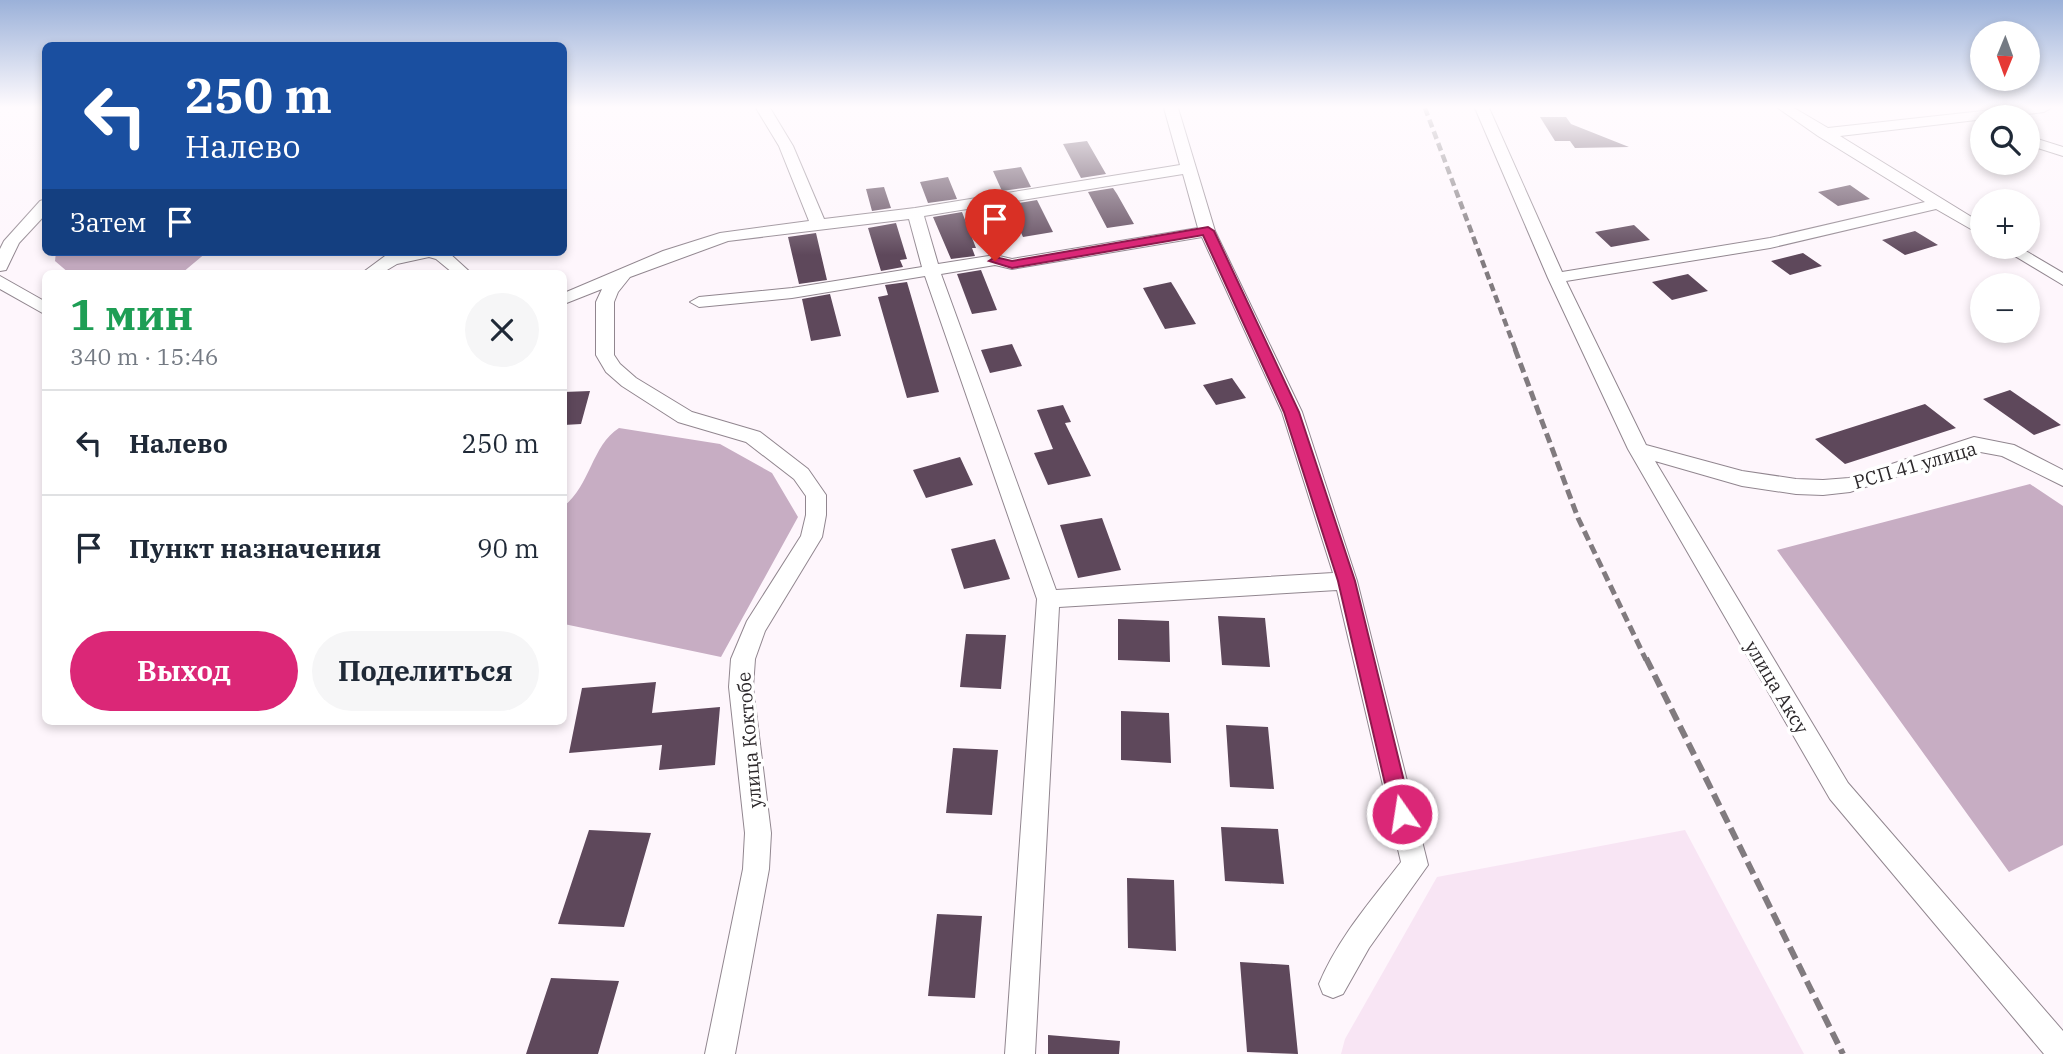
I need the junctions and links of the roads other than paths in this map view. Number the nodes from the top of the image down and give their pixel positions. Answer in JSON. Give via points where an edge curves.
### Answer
{"nodes":[{"id":1,"x":791,"y":157,"type":"edge"},
{"id":2,"x":1186,"y":157,"type":"edge"},
{"id":3,"x":1504,"y":157,"type":"edge"},
{"id":4,"x":1861,"y":157,"type":"edge"},
{"id":5,"x":1189,"y":168,"type":"junction"},
{"id":6,"x":1936,"y":204,"type":"junction"},
{"id":7,"x":42,"y":208,"type":"edge"},
{"id":8,"x":915,"y":213,"type":"junction"},
{"id":9,"x":818,"y":224,"type":"junction"},
{"id":10,"x":1970,"y":224,"type":"edge"},
{"id":11,"x":1208,"y":231,"type":"junction"},
{"id":12,"x":410,"y":256,"type":"edge"},
{"id":13,"x":443,"y":256,"type":"edge"},
{"id":14,"x":2028,"y":259,"type":"edge"},
{"id":15,"x":0,"y":266,"type":"edge"},
{"id":16,"x":375,"y":270,"type":"edge"},
{"id":17,"x":460,"y":270,"type":"edge"},
{"id":18,"x":932,"y":271,"type":"junction"},
{"id":19,"x":624,"y":274,"type":"junction"},
{"id":20,"x":1556,"y":278,"type":"junction"},
{"id":21,"x":2063,"y":280,"type":"edge"},
{"id":22,"x":0,"y":281,"type":"edge"},
{"id":23,"x":567,"y":297,"type":"edge"},
{"id":24,"x":699,"y":302,"type":"dead end"},
{"id":25,"x":42,"y":307,"type":"edge"},
{"id":26,"x":1639,"y":449,"type":"junction"},
{"id":27,"x":2063,"y":479,"type":"edge"},
{"id":28,"x":1346,"y":581,"type":"junction"},
{"id":29,"x":1048,"y":599,"type":"junction"},
{"id":30,"x":1333,"y":984,"type":"dead end"},
{"id":31,"x":719,"y":1054,"type":"edge"},
{"id":32,"x":1020,"y":1054,"type":"edge"},
{"id":33,"x":2063,"y":1054,"type":"edge"}],
"edges":[{"from":1,"to":9,"type":"street"},
{"from":2,"to":5,"type":"street"},
{"from":3,"to":20,"type":"street","name":"улица Аксу"},
{"from":4,"to":6,"type":"street"},
{"from":5,"to":8,"type":"street"},
{"from":5,"to":11,"type":"street"},
{"from":6,"to":10,"type":"street"},
{"from":6,"to":20,"type":"street","via":[[1770,243]]},
{"from":7,"to":15,"type":"street","via":[[12,241]]},
{"from":8,"to":9,"type":"street"},
{"from":8,"to":18,"type":"street"},
{"from":9,"to":19,"type":"street","via":[[726,236]]},
{"from":11,"to":18,"type":"street","via":[[1012,264],[995,261]]},
{"from":11,"to":28,"type":"street","via":[[1292,412]]},
{"from":12,"to":16,"type":"street"},
{"from":13,"to":17,"type":"street"},
{"from":14,"to":21,"type":"street"},
{"from":18,"to":24,"type":"street"},
{"from":18,"to":29,"type":"street"},
{"from":19,"to":23,"type":"street"},
{"from":19,"to":31,"type":"street","name":"улица Коктобе","via":[[605,302],[606,355],[613,368],[685,417],[753,437],[801,474],[816,495],[811,537],[755,628],[743,659],[740,687],[758,833],[756,869]]},
{"from":20,"to":26,"type":"street","name":"улица Аксу"},
{"from":22,"to":25,"type":"street"},
{"from":26,"to":27,"type":"street","name":"РСП 41 улица","via":[[1739,477],[1833,487],[1974,444],[2007,450]]},
{"from":26,"to":33,"type":"street","name":"улица Аксу","via":[[1839,791]]},
{"from":28,"to":29,"type":"street"},
{"from":28,"to":30,"type":"street","via":[[1415,865],[1359,938]]},
{"from":29,"to":32,"type":"street"}]}
